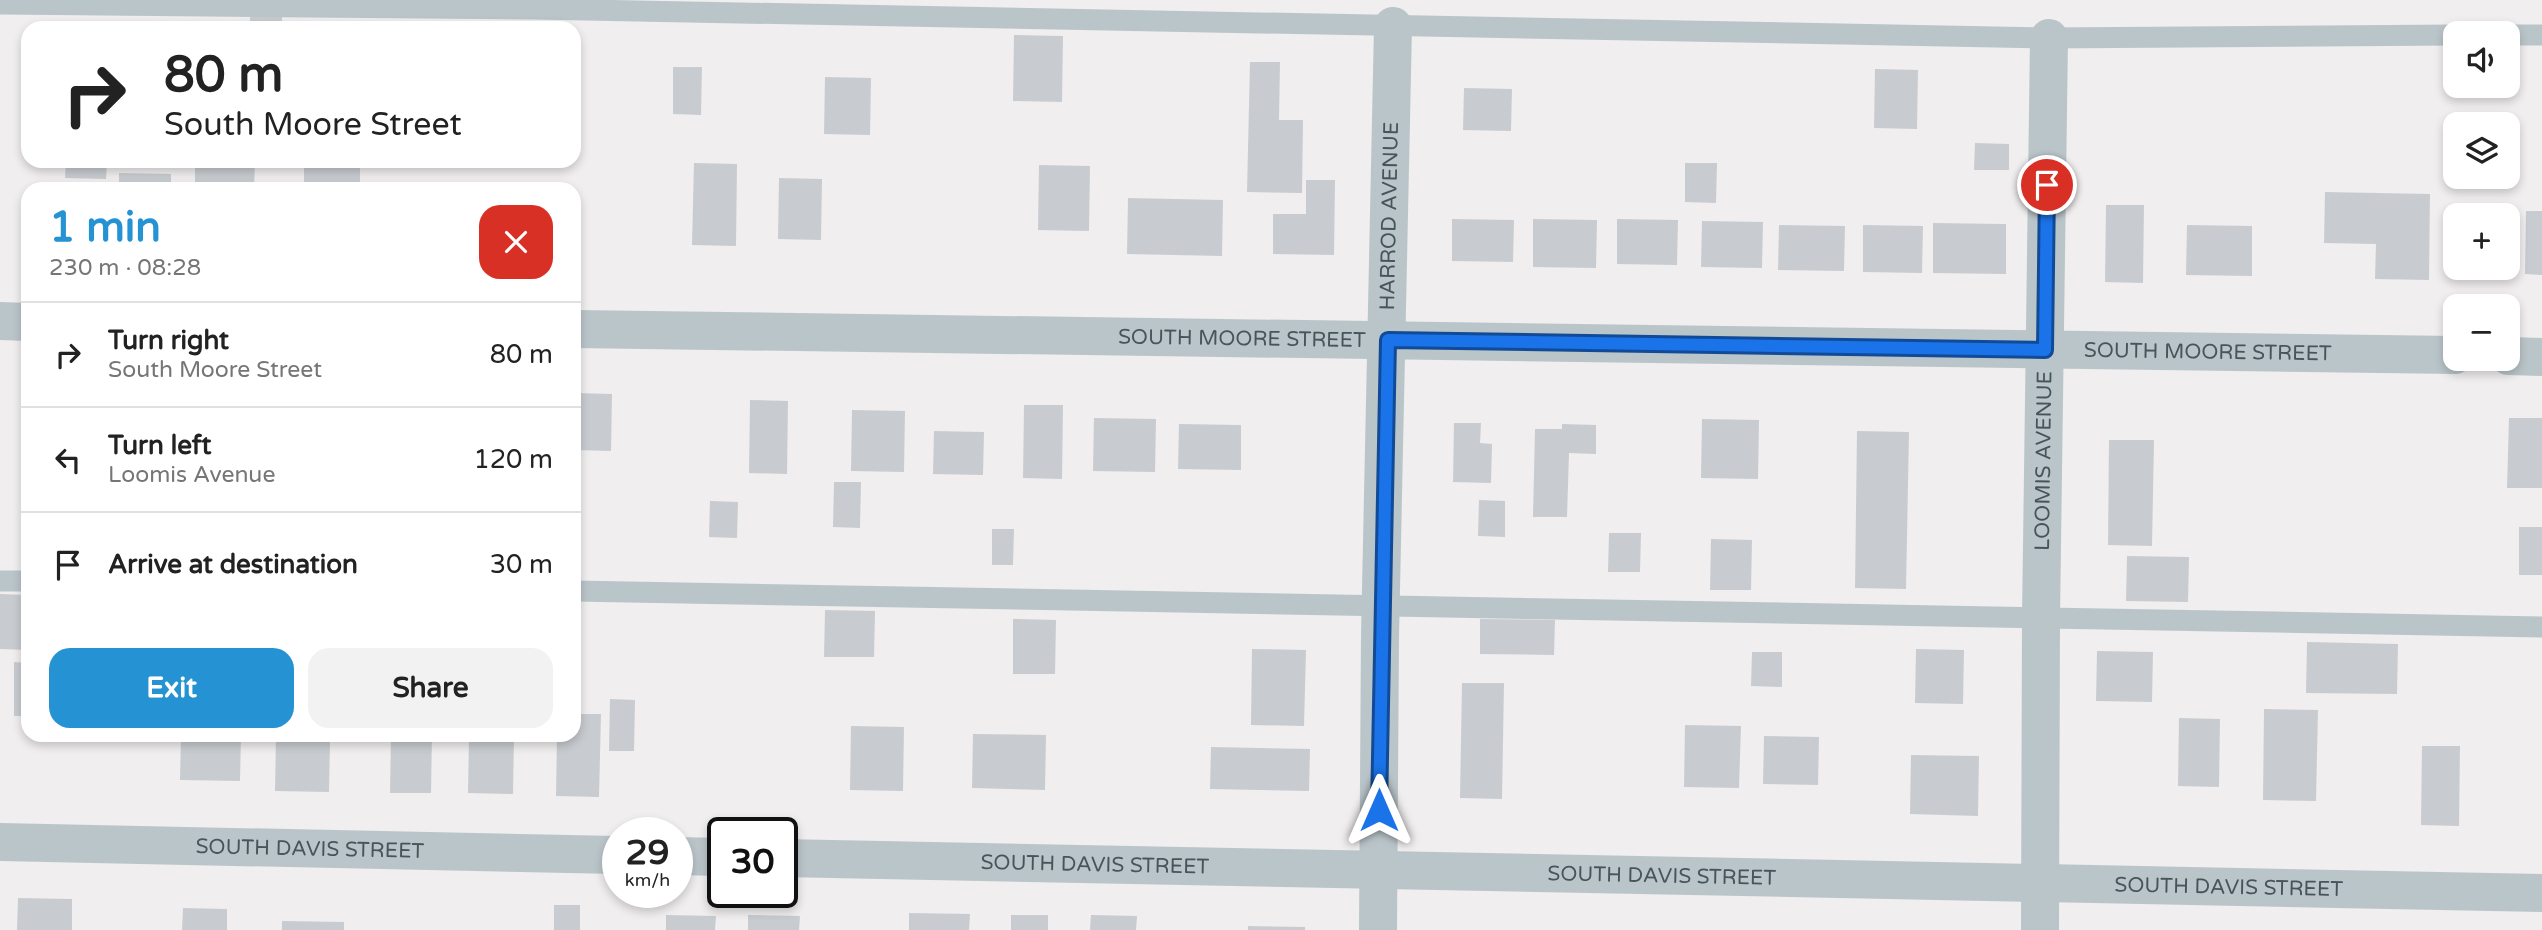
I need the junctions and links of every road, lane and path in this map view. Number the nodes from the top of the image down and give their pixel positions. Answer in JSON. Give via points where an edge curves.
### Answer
{"nodes":[{"id":1,"x":0,"y":4,"type":"edge"},
{"id":2,"x":1393,"y":26,"type":"junction"},
{"id":3,"x":2520,"y":35,"type":"edge"},
{"id":4,"x":2542,"y":35,"type":"edge"},
{"id":5,"x":2443,"y":36,"type":"edge"},
{"id":6,"x":2049,"y":38,"type":"junction"},
{"id":7,"x":0,"y":321,"type":"edge"},
{"id":8,"x":21,"y":322,"type":"edge"},
{"id":9,"x":581,"y":330,"type":"edge"},
{"id":10,"x":1388,"y":340,"type":"junction"},
{"id":11,"x":2045,"y":350,"type":"junction"},
{"id":12,"x":2443,"y":355,"type":"edge"},
{"id":13,"x":2520,"y":356,"type":"edge"},
{"id":14,"x":2542,"y":357,"type":"edge"},
{"id":15,"x":0,"y":581,"type":"edge"},
{"id":16,"x":21,"y":581,"type":"edge"},
{"id":17,"x":581,"y":591,"type":"edge"},
{"id":18,"x":1381,"y":606,"type":"junction"},
{"id":19,"x":2041,"y":618,"type":"junction"},
{"id":20,"x":2542,"y":627,"type":"edge"},
{"id":21,"x":0,"y":842,"type":"edge"},
{"id":22,"x":602,"y":855,"type":"edge"},
{"id":23,"x":798,"y":858,"type":"edge"},
{"id":24,"x":1378,"y":870,"type":"junction"},
{"id":25,"x":2041,"y":883,"type":"junction"},
{"id":26,"x":2542,"y":893,"type":"edge"},
{"id":27,"x":1378,"y":930,"type":"edge"},
{"id":28,"x":2040,"y":930,"type":"edge"}],
"edges":[{"from":1,"to":2,"type":"lane","via":[[548,9]]},
{"from":2,"to":6,"type":"lane"},
{"from":2,"to":10,"type":"street","name":"HARROD AVENUE"},
{"from":3,"to":4,"type":"lane"},
{"from":5,"to":6,"type":"lane"},
{"from":6,"to":11,"type":"street","name":"LOOMIS AVENUE"},
{"from":7,"to":8,"type":"street"},
{"from":9,"to":10,"type":"street","name":"SOUTH MOORE STREET"},
{"from":10,"to":11,"type":"street","name":"SOUTH MOORE STREET"},
{"from":10,"to":18,"type":"street","name":"HARROD AVENUE"},
{"from":11,"to":12,"type":"street","name":"SOUTH MOORE STREET"},
{"from":11,"to":19,"type":"street","name":"LOOMIS AVENUE"},
{"from":13,"to":14,"type":"street"},
{"from":15,"to":16,"type":"lane"},
{"from":17,"to":18,"type":"lane"},
{"from":18,"to":19,"type":"lane"},
{"from":18,"to":24,"type":"street","name":"HARROD AVENUE"},
{"from":19,"to":20,"type":"lane"},
{"from":19,"to":25,"type":"street","name":"LOOMIS AVENUE"},
{"from":21,"to":22,"type":"street","name":"SOUTH DAVIS STREET"},
{"from":23,"to":24,"type":"street","name":"SOUTH DAVIS STREET"},
{"from":24,"to":25,"type":"street","name":"SOUTH DAVIS STREET"},
{"from":24,"to":27,"type":"street","name":"HARROD AVENUE"},
{"from":25,"to":26,"type":"street","name":"SOUTH DAVIS STREET"},
{"from":25,"to":28,"type":"street","name":"LOOMIS AVENUE"}]}
